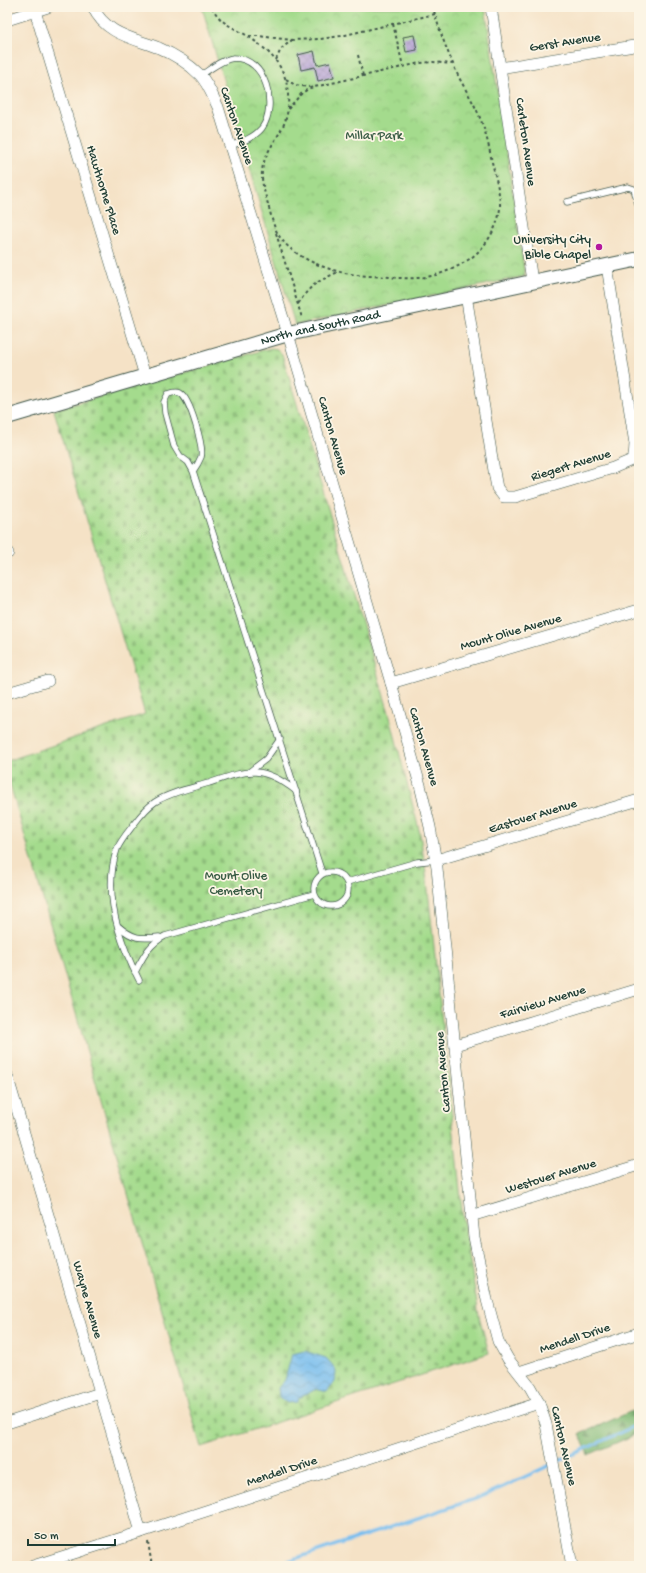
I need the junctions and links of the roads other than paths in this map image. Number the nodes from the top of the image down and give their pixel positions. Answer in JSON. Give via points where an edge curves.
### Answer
{"nodes":[{"id":1,"x":48,"y":7,"type":"edge"},
{"id":2,"x":92,"y":7,"type":"edge"},
{"id":3,"x":491,"y":7,"type":"edge"},
{"id":4,"x":35,"y":11,"type":"junction"},
{"id":5,"x":7,"y":20,"type":"edge"},
{"id":6,"x":634,"y":46,"type":"dead end"},
{"id":7,"x":500,"y":68,"type":"junction"},
{"id":8,"x":201,"y":75,"type":"junction"},
{"id":9,"x":230,"y":146,"type":"junction"},
{"id":10,"x":567,"y":202,"type":"dead end"},
{"id":11,"x":639,"y":208,"type":"edge"},
{"id":12,"x":639,"y":258,"type":"edge"},
{"id":13,"x":607,"y":266,"type":"junction"},
{"id":14,"x":532,"y":281,"type":"junction"},
{"id":15,"x":466,"y":296,"type":"junction"},
{"id":16,"x":288,"y":334,"type":"junction"},
{"id":17,"x":145,"y":376,"type":"junction"},
{"id":18,"x":8,"y":415,"type":"edge"},
{"id":19,"x":193,"y":471,"type":"junction"},
{"id":20,"x":639,"y":610,"type":"edge"},
{"id":21,"x":48,"y":680,"type":"dead end"},
{"id":22,"x":391,"y":683,"type":"junction"},
{"id":23,"x":7,"y":693,"type":"edge"},
{"id":24,"x":280,"y":739,"type":"junction"},
{"id":25,"x":249,"y":772,"type":"junction"},
{"id":26,"x":296,"y":791,"type":"junction"},
{"id":27,"x":639,"y":800,"type":"edge"},
{"id":28,"x":436,"y":860,"type":"junction"},
{"id":29,"x":322,"y":873,"type":"junction"},
{"id":30,"x":347,"y":882,"type":"junction"},
{"id":31,"x":314,"y":894,"type":"junction"},
{"id":32,"x":118,"y":926,"type":"junction"},
{"id":33,"x":165,"y":936,"type":"junction"},
{"id":34,"x":135,"y":972,"type":"junction"},
{"id":35,"x":139,"y":980,"type":"dead end"},
{"id":36,"x":639,"y":989,"type":"edge"},
{"id":37,"x":455,"y":1045,"type":"junction"},
{"id":38,"x":7,"y":1075,"type":"edge"},
{"id":39,"x":639,"y":1165,"type":"edge"},
{"id":40,"x":471,"y":1216,"type":"junction"},
{"id":41,"x":639,"y":1333,"type":"edge"},
{"id":42,"x":519,"y":1372,"type":"junction"},
{"id":43,"x":100,"y":1393,"type":"junction"},
{"id":44,"x":539,"y":1403,"type":"junction"},
{"id":45,"x":7,"y":1423,"type":"edge"},
{"id":46,"x":144,"y":1532,"type":"junction"},
{"id":47,"x":32,"y":1566,"type":"edge"},
{"id":48,"x":572,"y":1566,"type":"edge"}],
"edges":[{"from":1,"to":4,"type":"street"},
{"from":2,"to":8,"type":"street","name":"Canton Avenue","via":[[108,28],[160,49]]},
{"from":3,"to":7,"type":"street","name":"Carleton Avenue"},
{"from":4,"to":5,"type":"street"},
{"from":4,"to":17,"type":"street","name":"Hawthorne Place"},
{"from":6,"to":7,"type":"street","name":"Gerst Avenue"},
{"from":7,"to":14,"type":"street","name":"Carleton Avenue"},
{"from":8,"to":9,"type":"street","name":"Canton Avenue","via":[[218,107]]},
{"from":8,"to":9,"type":"lane","via":[[225,60],[238,59],[248,61],[266,82],[269,106],[262,128],[247,140]]},
{"from":9,"to":16,"type":"street","name":"Canton Avenue"},
{"from":10,"to":11,"type":"lane","via":[[628,187],[634,189]]},
{"from":12,"to":13,"type":"street","name":"North and South Road"},
{"from":13,"to":14,"type":"street","name":"North and South Road"},
{"from":13,"to":15,"type":"street","name":"Riegert Avenue","via":[[635,444],[634,459],[613,468],[515,497],[504,497],[497,488]]},
{"from":14,"to":15,"type":"street","name":"North and South Road"},
{"from":15,"to":16,"type":"street","name":"North and South Road"},
{"from":16,"to":17,"type":"street","name":"North and South Road"},
{"from":16,"to":22,"type":"street","name":"Canton Avenue"},
{"from":17,"to":18,"type":"street","name":"North and South Road"},
{"from":19,"to":19,"type":"lane","via":[[174,446],[164,413],[164,402],[168,394],[174,392],[181,393],[187,400],[201,445],[201,457]]},
{"from":19,"to":24,"type":"lane"},
{"from":20,"to":22,"type":"street","name":"Mount Olive Avenue"},
{"from":21,"to":23,"type":"street"},
{"from":22,"to":28,"type":"street","name":"Canton Avenue","via":[[420,785]]},
{"from":24,"to":25,"type":"lane","via":[[266,759]]},
{"from":24,"to":26,"type":"lane"},
{"from":25,"to":26,"type":"lane","via":[[271,775]]},
{"from":25,"to":32,"type":"lane","via":[[170,795],[155,802],[144,812],[126,834],[113,867],[111,885]]},
{"from":26,"to":29,"type":"lane"},
{"from":27,"to":28,"type":"street","name":"Eastover Avenue"},
{"from":28,"to":30,"type":"lane","via":[[417,862]]},
{"from":28,"to":37,"type":"street","name":"Canton Avenue"},
{"from":29,"to":30,"type":"lane","via":[[340,873]]},
{"from":29,"to":31,"type":"lane","via":[[315,882]]},
{"from":30,"to":31,"type":"lane","via":[[345,899],[336,905],[325,905]]},
{"from":31,"to":33,"type":"lane"},
{"from":32,"to":33,"type":"lane","via":[[128,935],[138,938]]},
{"from":32,"to":34,"type":"lane"},
{"from":33,"to":34,"type":"lane","via":[[150,948]]},
{"from":34,"to":35,"type":"lane"},
{"from":36,"to":37,"type":"street","name":"Fairview Avenue"},
{"from":37,"to":40,"type":"street","name":"Canton Avenue"},
{"from":38,"to":43,"type":"street","name":"Wayne Avenue"},
{"from":39,"to":40,"type":"street","name":"Westover Avenue"},
{"from":40,"to":42,"type":"street","name":"Canton Avenue","via":[[476,1251],[498,1341]]},
{"from":41,"to":42,"type":"street","name":"Mendell Drive"},
{"from":42,"to":44,"type":"street","name":"Canton Avenue"},
{"from":43,"to":45,"type":"street"},
{"from":43,"to":46,"type":"street","name":"Wayne Avenue"},
{"from":44,"to":46,"type":"street","name":"Mendell Drive"},
{"from":44,"to":48,"type":"street","name":"Canton Avenue","via":[[546,1424]]},
{"from":46,"to":47,"type":"street","name":"Mendell Drive"}]}
